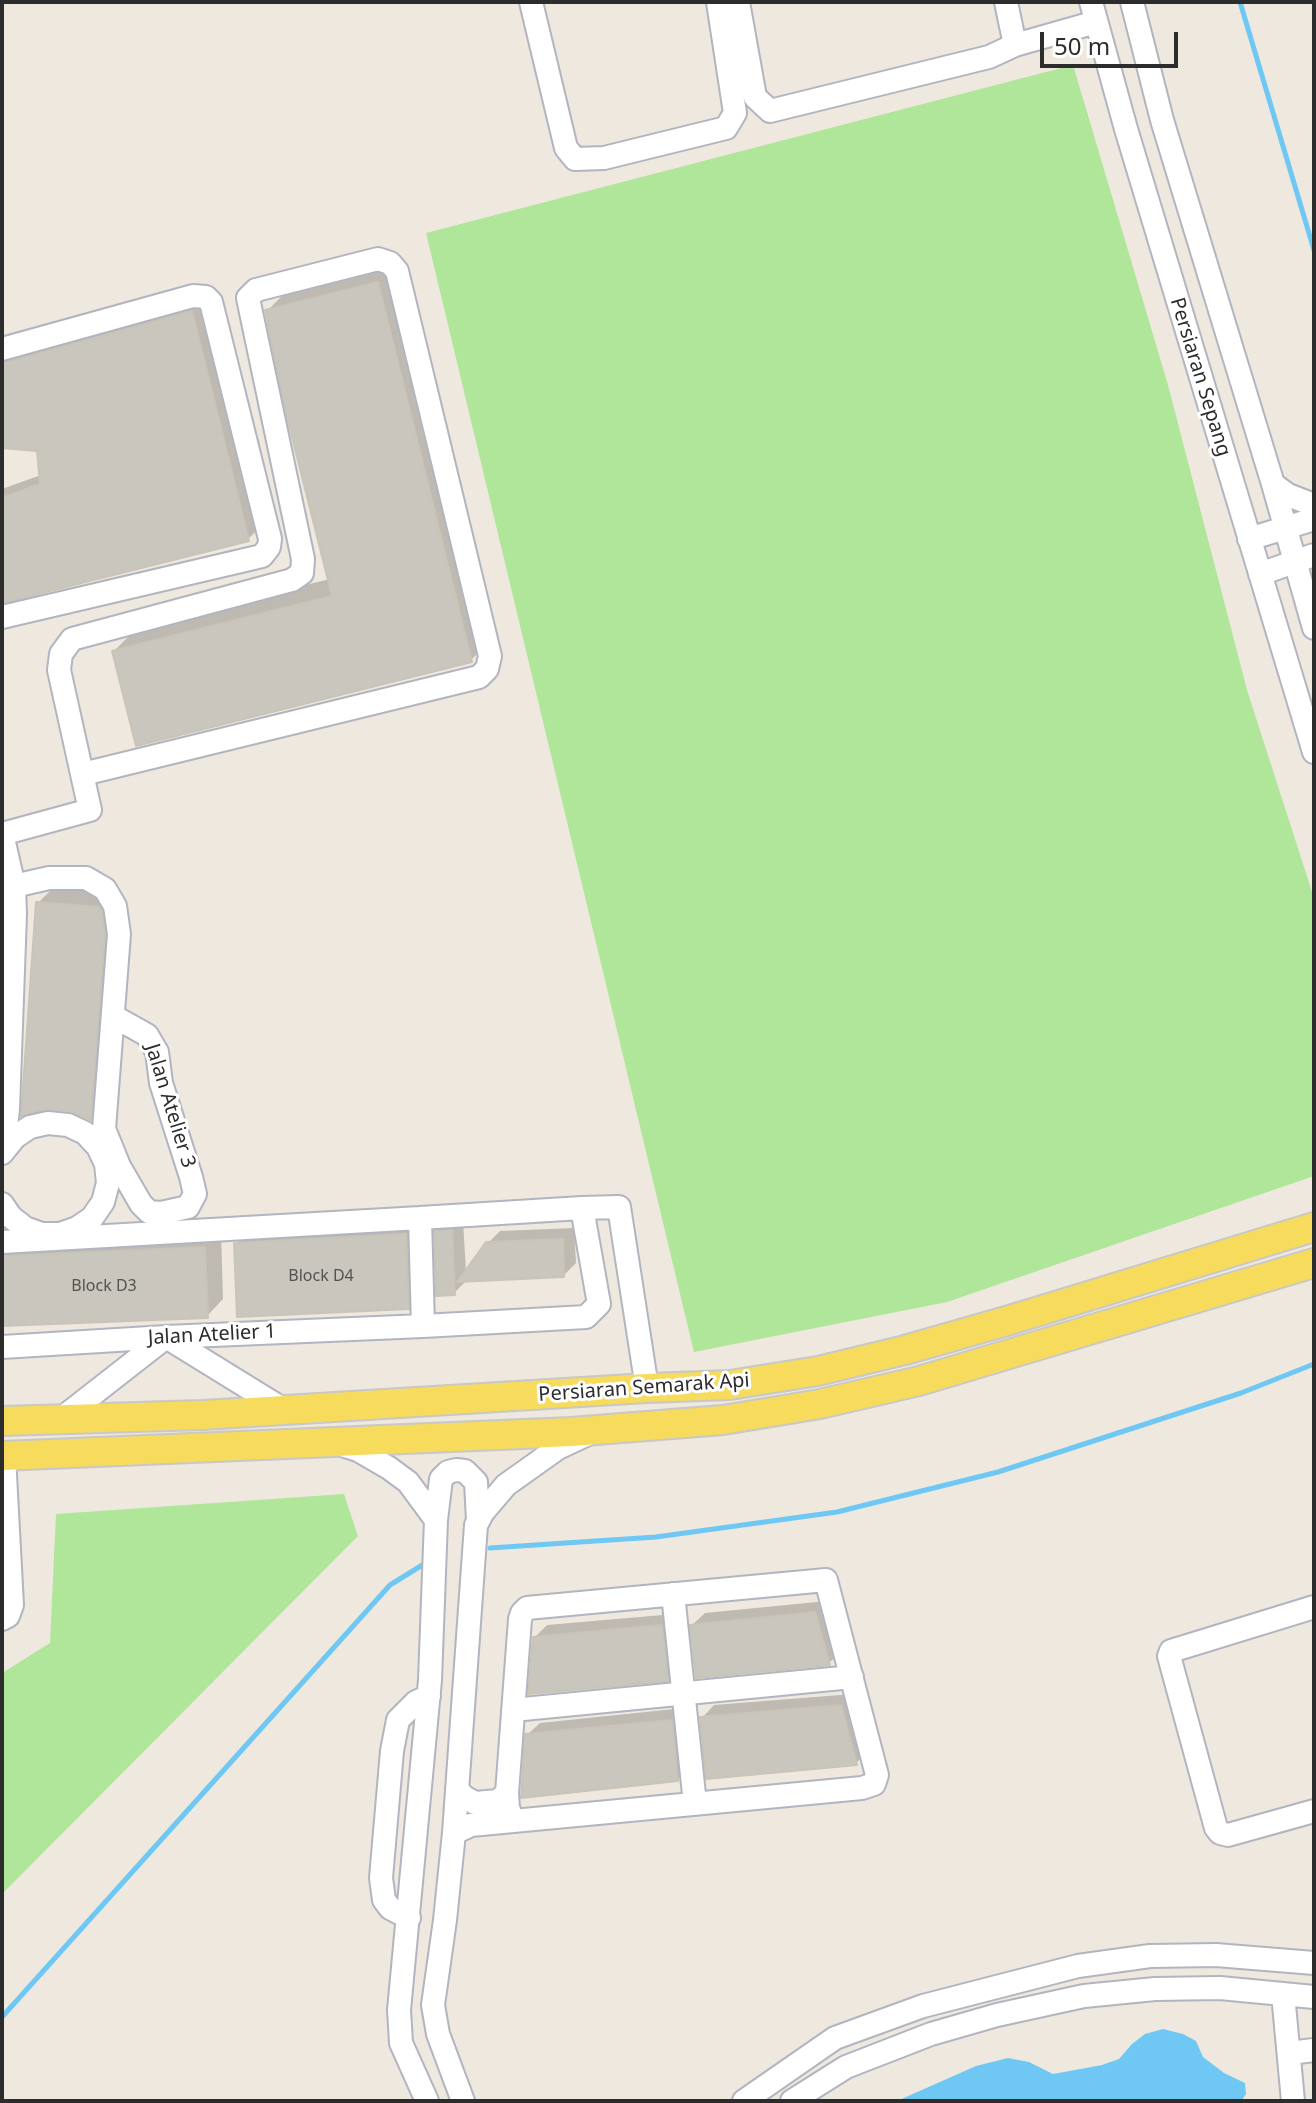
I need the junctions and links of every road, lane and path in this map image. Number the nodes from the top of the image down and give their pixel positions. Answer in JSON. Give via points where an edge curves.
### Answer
{"nodes":[{"id":1,"x":531,"y":2,"type":"edge"},
{"id":2,"x":718,"y":2,"type":"edge"},
{"id":3,"x":738,"y":2,"type":"edge"},
{"id":4,"x":1006,"y":2,"type":"edge"},
{"id":5,"x":1132,"y":2,"type":"edge"},
{"id":6,"x":1094,"y":12,"type":"edge"},
{"id":7,"x":1015,"y":45,"type":"junction"},
{"id":8,"x":2,"y":349,"type":"edge"},
{"id":9,"x":1273,"y":484,"type":"junction"},
{"id":10,"x":1314,"y":505,"type":"edge"},
{"id":11,"x":1314,"y":519,"type":"edge"},
{"id":12,"x":1285,"y":527,"type":"junction"},
{"id":13,"x":1249,"y":539,"type":"junction"},
{"id":14,"x":1304,"y":559,"type":"edge"},
{"id":15,"x":1260,"y":574,"type":"junction"},
{"id":16,"x":1314,"y":582,"type":"edge"},
{"id":17,"x":1307,"y":605,"type":"junction"},
{"id":18,"x":2,"y":617,"type":"edge"},
{"id":19,"x":1314,"y":628,"type":"edge"},
{"id":20,"x":1314,"y":752,"type":"edge"},
{"id":21,"x":83,"y":774,"type":"junction"},
{"id":22,"x":2,"y":834,"type":"edge"},
{"id":23,"x":8,"y":887,"type":"edge"},
{"id":24,"x":113,"y":1016,"type":"junction"},
{"id":25,"x":5,"y":1114,"type":"edge"},
{"id":26,"x":2,"y":1152,"type":"edge"},
{"id":27,"x":2,"y":1204,"type":"edge"},
{"id":28,"x":582,"y":1208,"type":"junction"},
{"id":29,"x":420,"y":1218,"type":"junction"},
{"id":30,"x":1314,"y":1227,"type":"edge"},
{"id":31,"x":2,"y":1242,"type":"edge"},
{"id":32,"x":1314,"y":1263,"type":"edge"},
{"id":33,"x":423,"y":1326,"type":"junction"},
{"id":34,"x":166,"y":1337,"type":"junction"},
{"id":35,"x":2,"y":1347,"type":"edge"},
{"id":36,"x":647,"y":1388,"type":"junction"},
{"id":37,"x":286,"y":1411,"type":"junction"},
{"id":38,"x":61,"y":1419,"type":"junction"},
{"id":39,"x":2,"y":1421,"type":"edge"},
{"id":40,"x":596,"y":1430,"type":"junction"},
{"id":41,"x":335,"y":1443,"type":"junction"},
{"id":42,"x":3,"y":1456,"type":"edge"},
{"id":43,"x":436,"y":1520,"type":"junction"},
{"id":44,"x":478,"y":1521,"type":"junction"},
{"id":45,"x":4,"y":1523,"type":"edge"},
{"id":46,"x":673,"y":1594,"type":"junction"},
{"id":47,"x":1314,"y":1607,"type":"edge"},
{"id":48,"x":2,"y":1619,"type":"edge"},
{"id":49,"x":852,"y":1677,"type":"junction"},
{"id":50,"x":683,"y":1695,"type":"junction"},
{"id":51,"x":429,"y":1696,"type":"junction"},
{"id":52,"x":513,"y":1710,"type":"junction"},
{"id":53,"x":457,"y":1789,"type":"junction"},
{"id":54,"x":507,"y":1793,"type":"junction"},
{"id":55,"x":695,"y":1804,"type":"junction"},
{"id":56,"x":1314,"y":1811,"type":"edge"},
{"id":57,"x":513,"y":1821,"type":"junction"},
{"id":58,"x":454,"y":1833,"type":"junction"},
{"id":59,"x":409,"y":1918,"type":"junction"},
{"id":60,"x":1271,"y":1960,"type":"junction"},
{"id":61,"x":1314,"y":1963,"type":"edge"},
{"id":62,"x":1275,"y":1993,"type":"junction"},
{"id":63,"x":1314,"y":1997,"type":"edge"},
{"id":64,"x":1314,"y":2050,"type":"edge"},
{"id":65,"x":1289,"y":2053,"type":"junction"},
{"id":66,"x":427,"y":2101,"type":"edge"},
{"id":67,"x":463,"y":2101,"type":"edge"},
{"id":68,"x":744,"y":2101,"type":"edge"},
{"id":69,"x":792,"y":2101,"type":"edge"},
{"id":70,"x":1293,"y":2101,"type":"edge"}],
"edges":[{"from":1,"to":2,"type":"street","via":[[566,148],[575,159],[604,158],[726,128],[735,113]]},
{"from":3,"to":7,"type":"street","via":[[755,97],[770,111],[989,57]]},
{"from":4,"to":7,"type":"street"},
{"from":5,"to":9,"type":"street","name":"Persiaran Sepang","via":[[1162,120]]},
{"from":6,"to":7,"type":"street"},
{"from":6,"to":13,"type":"street","name":"Persiaran Sepang"},
{"from":8,"to":18,"type":"street","via":[[193,296],[206,297],[270,539],[262,556]]},
{"from":9,"to":10,"type":"street"},
{"from":9,"to":12,"type":"street","name":"Persiaran Sepang"},
{"from":11,"to":12,"type":"street"},
{"from":12,"to":13,"type":"street"},
{"from":12,"to":14,"type":"street","name":"Persiaran Sepang"},
{"from":13,"to":15,"type":"street","name":"Persiaran Sepang"},
{"from":14,"to":15,"type":"street"},
{"from":14,"to":17,"type":"street","name":"Persiaran Sepang"},
{"from":15,"to":20,"type":"street","name":"Persiaran Sepang"},
{"from":16,"to":17,"type":"street"},
{"from":17,"to":19,"type":"street","name":"Persiaran Sepang"},
{"from":21,"to":21,"type":"street","via":[[479,677],[487,669],[487,641],[397,271],[390,263],[378,259],[256,290],[248,298],[302,573],[72,639],[61,654],[59,670]]},
{"from":21,"to":22,"type":"street","via":[[90,810]]},
{"from":22,"to":23,"type":"street"},
{"from":23,"to":24,"type":"street","name":"Jalan Atelier 3","via":[[49,878],[86,878],[105,889],[115,906],[119,934]]},
{"from":23,"to":25,"type":"street"},
{"from":24,"to":24,"type":"street","name":"Jalan Atelier 3","via":[[147,1035],[157,1052],[161,1083],[195,1194],[188,1207],[149,1212],[119,1166],[104,1129]]},
{"from":25,"to":26,"type":"street"},
{"from":26,"to":27,"type":"street","via":[[30,1127],[68,1125],[98,1147],[108,1183],[92,1218],[60,1234],[25,1228]]},
{"from":28,"to":29,"type":"street"},
{"from":28,"to":33,"type":"street","name":"Jalan Atelier 1","via":[[599,1304],[586,1317]]},
{"from":28,"to":36,"type":"street","via":[[619,1207]]},
{"from":29,"to":31,"type":"street"},
{"from":29,"to":33,"type":"street"},
{"from":30,"to":36,"type":"main road","name":"Persiaran Semarak Api","via":[[1010,1320],[818,1371],[730,1385]]},
{"from":32,"to":40,"type":"main road","name":"Persiaran Semarak Api","via":[[919,1381],[723,1420]]},
{"from":33,"to":34,"type":"street","name":"Jalan Atelier 1"},
{"from":34,"to":35,"type":"street","name":"Jalan Atelier 1"},
{"from":34,"to":37,"type":"street"},
{"from":34,"to":38,"type":"street"},
{"from":36,"to":37,"type":"main road","name":"Persiaran Semarak Api"},
{"from":37,"to":38,"type":"main road","name":"Persiaran Semarak Api"},
{"from":38,"to":39,"type":"main road","name":"Persiaran Semarak Api"},
{"from":40,"to":41,"type":"main road","name":"Persiaran Semarak Api"},
{"from":40,"to":44,"type":"street","via":[[558,1448],[506,1485]]},
{"from":41,"to":42,"type":"main road","name":"Persiaran Semarak Api"},
{"from":41,"to":43,"type":"street","via":[[358,1450],[408,1482]]},
{"from":42,"to":45,"type":"street"},
{"from":43,"to":44,"type":"street","via":[[441,1479],[456,1470],[476,1482]]},
{"from":43,"to":51,"type":"street"},
{"from":44,"to":53,"type":"street"},
{"from":45,"to":48,"type":"street","via":[[12,1605]]},
{"from":46,"to":49,"type":"street","via":[[826,1580]]},
{"from":46,"to":50,"type":"street"},
{"from":46,"to":52,"type":"street","via":[[527,1608],[520,1619]]},
{"from":47,"to":56,"type":"street","via":[[1171,1651],[1169,1656],[1220,1833]]},
{"from":49,"to":50,"type":"street"},
{"from":49,"to":55,"type":"street","via":[[877,1775],[874,1784]]},
{"from":50,"to":52,"type":"street"},
{"from":50,"to":55,"type":"street"},
{"from":51,"to":59,"type":"street"},
{"from":51,"to":59,"type":"street","via":[[398,1720],[392,1751],[381,1878],[384,1900]]},
{"from":52,"to":54,"type":"street"},
{"from":53,"to":54,"type":"street","via":[[475,1803],[498,1801]]},
{"from":53,"to":58,"type":"street"},
{"from":54,"to":57,"type":"street"},
{"from":55,"to":57,"type":"street"},
{"from":57,"to":58,"type":"street","via":[[471,1825]]},
{"from":58,"to":67,"type":"street","via":[[433,2005]]},
{"from":59,"to":66,"type":"street","via":[[399,2010],[401,2043]]},
{"from":60,"to":61,"type":"street"},
{"from":60,"to":62,"type":"street"},
{"from":60,"to":68,"type":"street","via":[[1150,1956],[1078,1966],[990,1988],[835,2038]]},
{"from":62,"to":63,"type":"street"},
{"from":62,"to":65,"type":"street"},
{"from":62,"to":69,"type":"street","via":[[1155,1989],[1084,1996],[997,2015],[846,2067]]},
{"from":64,"to":65,"type":"street"},
{"from":65,"to":70,"type":"street"}]}
